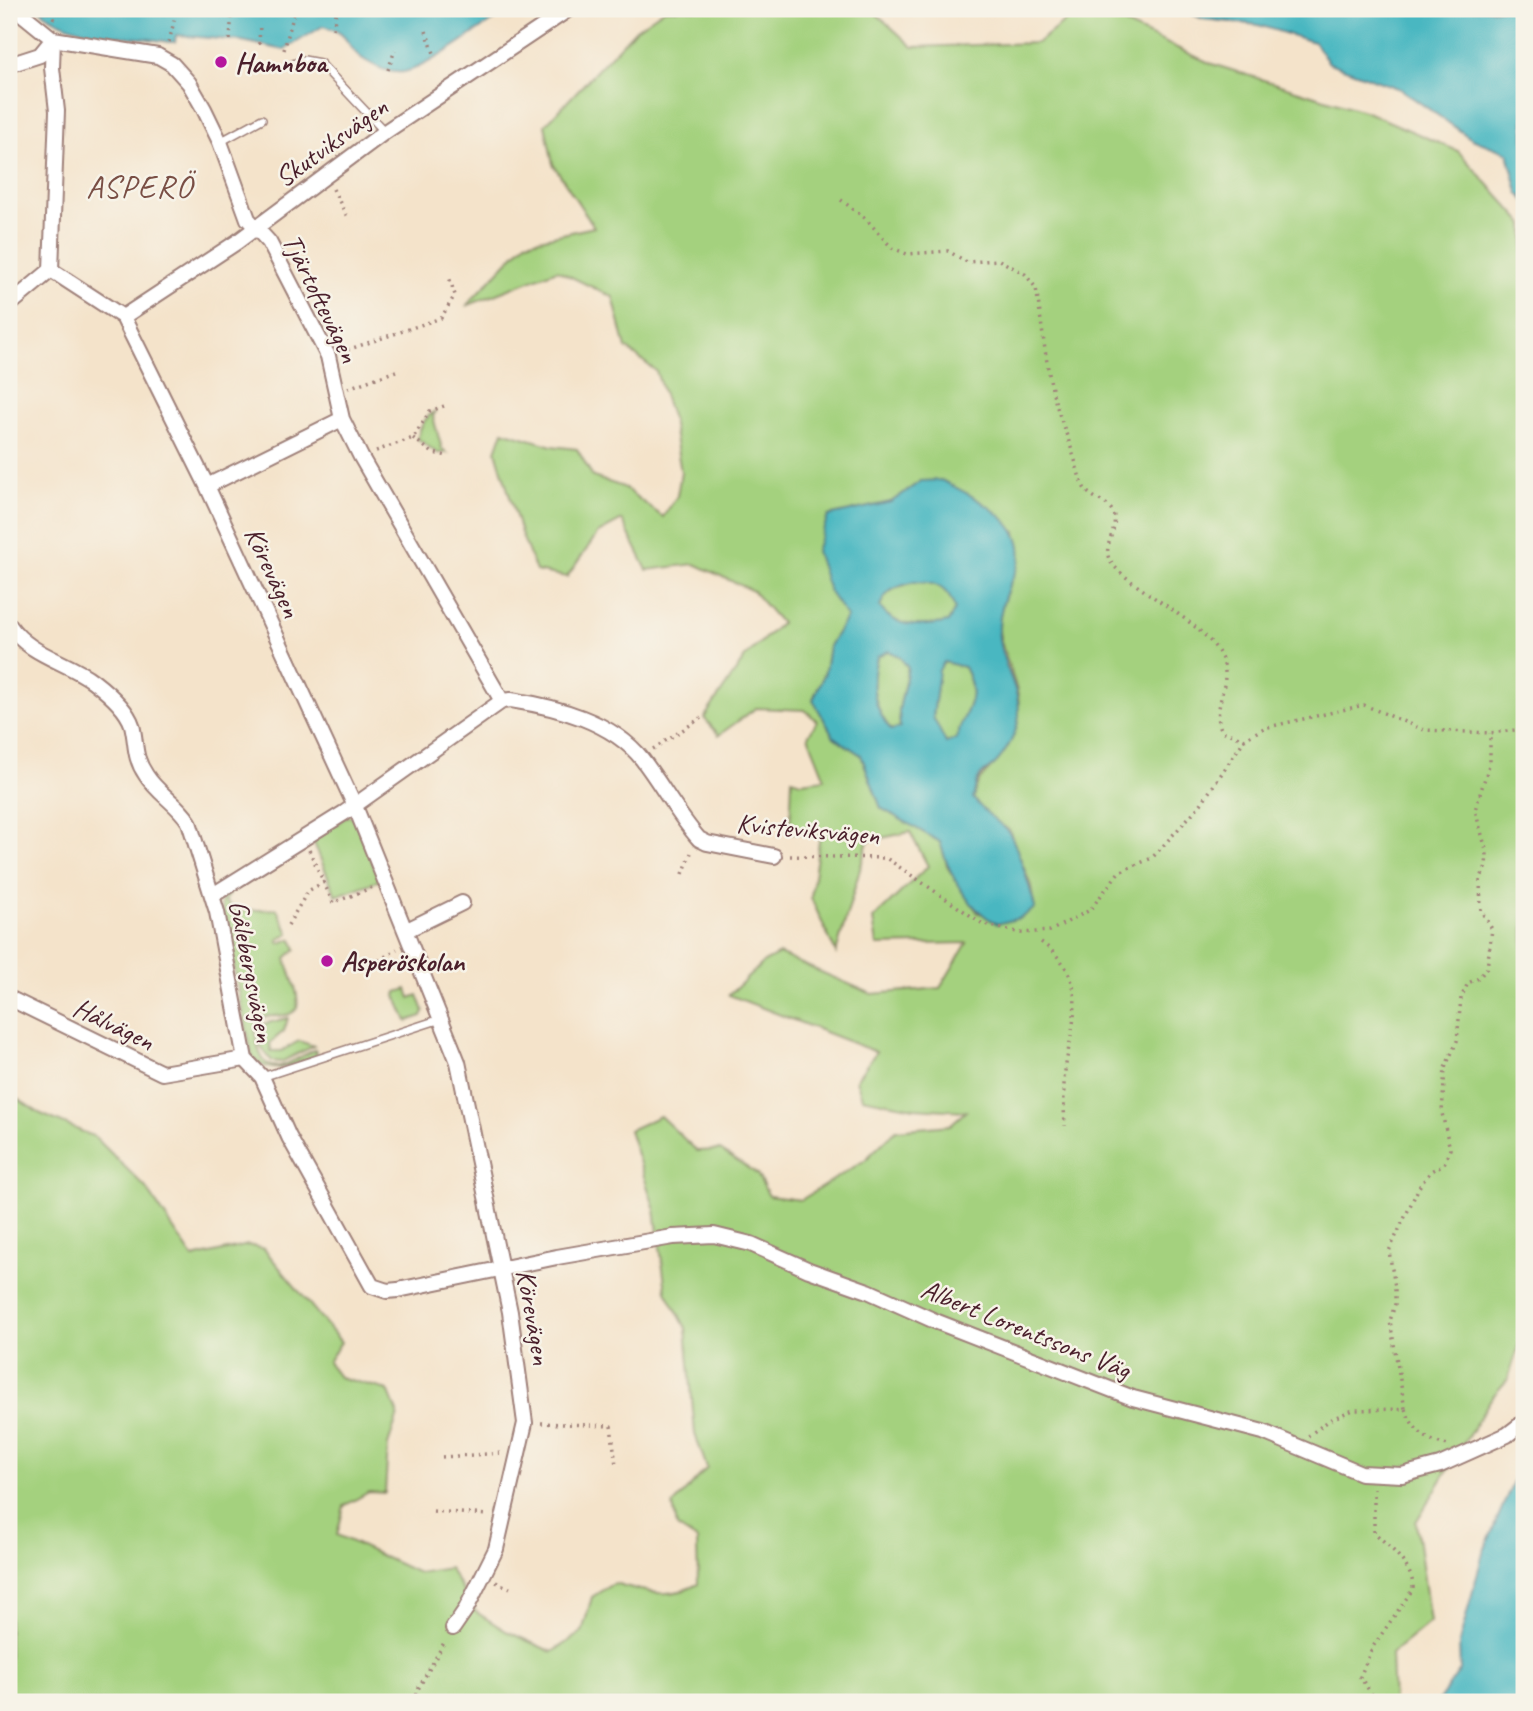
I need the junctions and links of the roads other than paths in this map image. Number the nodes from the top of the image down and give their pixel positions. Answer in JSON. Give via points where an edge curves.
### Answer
{"nodes":[{"id":1,"x":16,"y":9,"type":"edge"},
{"id":2,"x":569,"y":9,"type":"edge"},
{"id":3,"x":53,"y":39,"type":"junction"},
{"id":4,"x":293,"y":64,"type":"dead end"},
{"id":5,"x":9,"y":65,"type":"edge"},
{"id":6,"x":262,"y":118,"type":"dead end"},
{"id":7,"x":385,"y":132,"type":"junction"},
{"id":8,"x":220,"y":142,"type":"junction"},
{"id":9,"x":255,"y":229,"type":"junction"},
{"id":10,"x":51,"y":270,"type":"junction"},
{"id":11,"x":9,"y":305,"type":"edge"},
{"id":12,"x":123,"y":317,"type":"junction"},
{"id":13,"x":342,"y":419,"type":"junction"},
{"id":14,"x":207,"y":486,"type":"junction"},
{"id":15,"x":9,"y":625,"type":"edge"},
{"id":16,"x":502,"y":701,"type":"junction"},
{"id":17,"x":355,"y":806,"type":"junction"},
{"id":18,"x":774,"y":856,"type":"road end"},
{"id":19,"x":213,"y":895,"type":"junction"},
{"id":20,"x":462,"y":903,"type":"dead end"},
{"id":21,"x":409,"y":935,"type":"junction"},
{"id":22,"x":9,"y":998,"type":"edge"},
{"id":23,"x":442,"y":1019,"type":"junction"},
{"id":24,"x":245,"y":1059,"type":"junction"},
{"id":25,"x":262,"y":1077,"type":"junction"},
{"id":26,"x":502,"y":1270,"type":"junction"},
{"id":27,"x":1524,"y":1422,"type":"edge"},
{"id":28,"x":453,"y":1628,"type":"road end"}],
"edges":[{"from":1,"to":3,"type":"street"},
{"from":2,"to":7,"type":"street","name":"Skutviksvägen"},
{"from":3,"to":5,"type":"street","via":[[40,55]]},
{"from":3,"to":8,"type":"street","name":"Tjärtoftevägen","via":[[165,59],[189,83]]},
{"from":3,"to":10,"type":"street","via":[[57,111]]},
{"from":4,"to":7,"type":"lane","via":[[304,60],[320,63]]},
{"from":6,"to":8,"type":"lane"},
{"from":7,"to":9,"type":"street","name":"Skutviksvägen"},
{"from":8,"to":9,"type":"street","name":"Tjärtoftevägen"},
{"from":9,"to":12,"type":"street","name":"Skutviksvägen"},
{"from":9,"to":13,"type":"street","name":"Tjärtoftevägen","via":[[269,242],[328,356]]},
{"from":10,"to":11,"type":"street"},
{"from":10,"to":12,"type":"street"},
{"from":12,"to":14,"type":"street","name":"Körevägen"},
{"from":13,"to":14,"type":"street"},
{"from":13,"to":16,"type":"street","name":"Tjärtoftevägen"},
{"from":14,"to":17,"type":"street","name":"Körevägen"},
{"from":15,"to":19,"type":"street","name":"Gålebergsvägen","via":[[25,642],[92,680],[125,712],[137,760],[160,795],[189,822]]},
{"from":16,"to":17,"type":"street"},
{"from":16,"to":18,"type":"street","name":"Kvisteviksvägen","via":[[570,713],[606,731],[640,757],[695,834],[707,843]]},
{"from":17,"to":19,"type":"street"},
{"from":17,"to":21,"type":"street","name":"Körevägen"},
{"from":19,"to":24,"type":"street","name":"Gålebergsvägen"},
{"from":20,"to":21,"type":"street"},
{"from":21,"to":23,"type":"street","name":"Körevägen"},
{"from":22,"to":24,"type":"street","name":"Hålvägen","via":[[162,1073]]},
{"from":23,"to":25,"type":"lane"},
{"from":23,"to":26,"type":"street","name":"Körevägen","via":[[458,1062]]},
{"from":24,"to":25,"type":"street","name":"Gålebergsvägen"},
{"from":25,"to":26,"type":"street","name":"Gålebergsvägen","via":[[289,1136],[372,1286],[398,1290]]},
{"from":26,"to":27,"type":"street","name":"Albert Lorentssons Väg","via":[[673,1237],[729,1237],[1133,1398],[1263,1432],[1323,1460],[1374,1475],[1402,1475],[1440,1465],[1507,1435]]},
{"from":26,"to":28,"type":"street","name":"Körevägen","via":[[525,1423],[496,1549]]}]}
